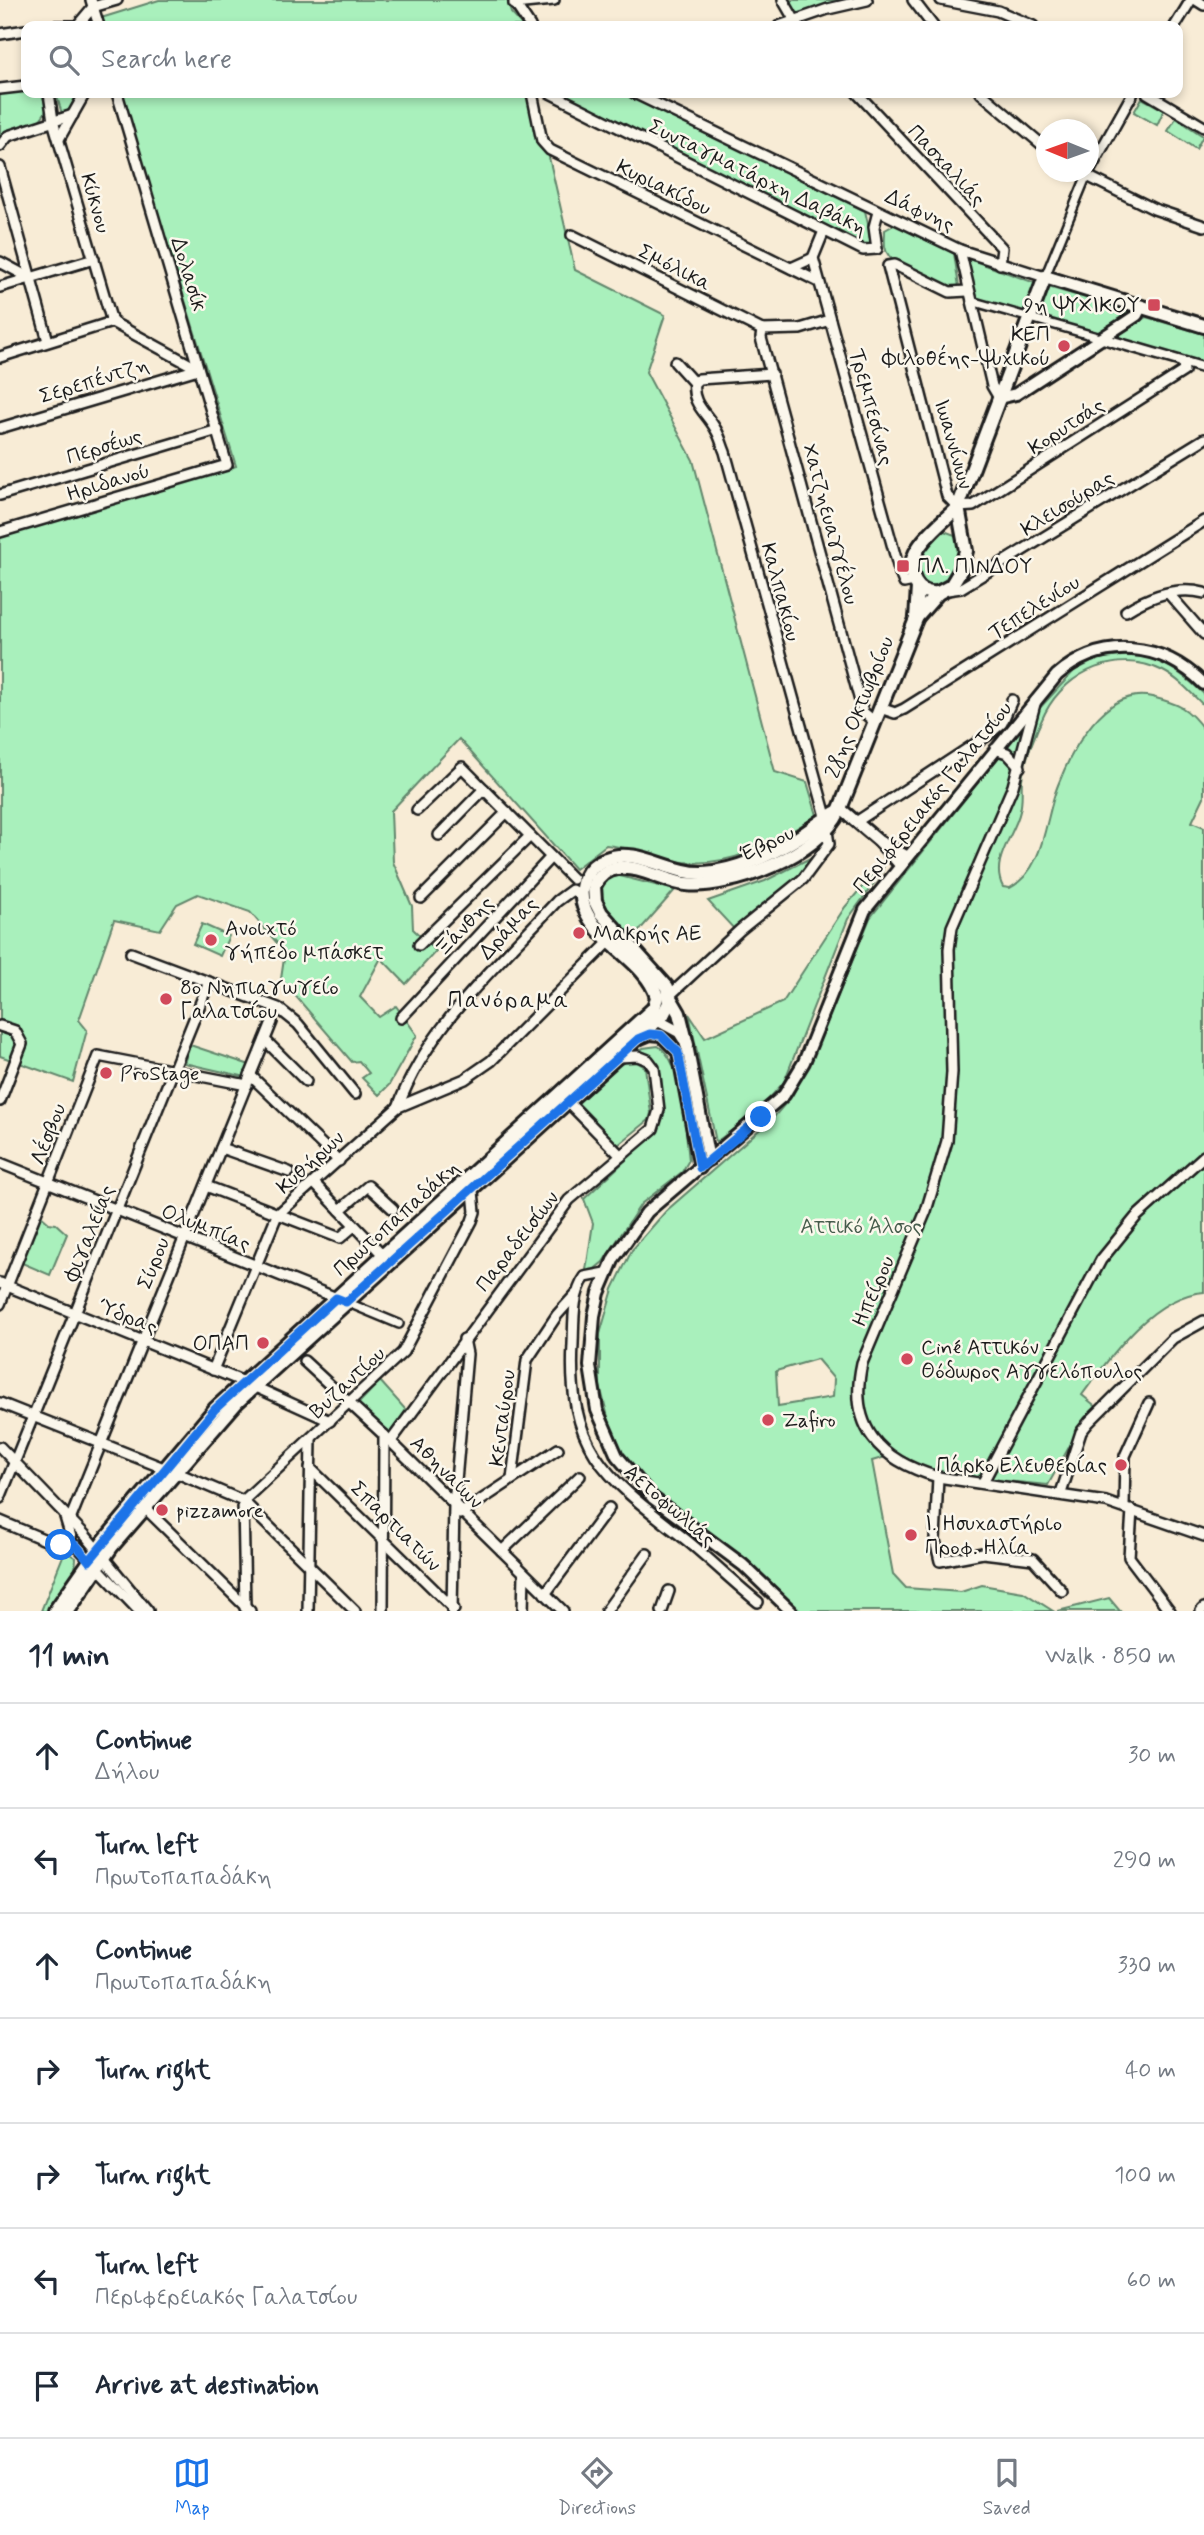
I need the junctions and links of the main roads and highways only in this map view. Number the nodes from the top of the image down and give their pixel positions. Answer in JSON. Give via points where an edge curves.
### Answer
{"nodes":[{"id":1,"x":1045,"y":277,"type":"joint"},
{"id":2,"x":1204,"y":326,"type":"edge"},
{"id":3,"x":958,"y":507,"type":"junction"},
{"id":4,"x":937,"y":528,"type":"junction"},
{"id":5,"x":962,"y":536,"type":"junction"},
{"id":6,"x":916,"y":584,"type":"junction"},
{"id":7,"x":942,"y":592,"type":"junction"},
{"id":8,"x":916,"y":618,"type":"junction"},
{"id":9,"x":838,"y":812,"type":"junction"},
{"id":10,"x":669,"y":996,"type":"junction"},
{"id":11,"x":647,"y":1016,"type":"joint"},
{"id":12,"x":687,"y":1045,"type":"road end"},
{"id":13,"x":565,"y":1099,"type":"junction"},
{"id":14,"x":341,"y":1300,"type":"junction"},
{"id":15,"x":170,"y":1471,"type":"junction"},
{"id":16,"x":96,"y":1559,"type":"junction"},
{"id":17,"x":55,"y":1611,"type":"edge"},
{"id":18,"x":68,"y":1611,"type":"edge"}],
"edges":[{"from":1,"to":2,"type":"main road","name":"Δάφνης"},
{"from":1,"to":3,"type":"main road","name":"28ης Οκτωβρίου"},
{"from":3,"to":4,"type":"main road","name":"28ης Οκτωβρίου"},
{"from":3,"to":5,"type":"main road","name":"28ης Οκτωβρίου"},
{"from":4,"to":5,"type":"main road","via":[[951,528]]},
{"from":4,"to":6,"type":"main road","name":"28ης Οκτωβρίου","via":[[917,552],[912,567]]},
{"from":5,"to":7,"type":"main road","name":"28ης Οκτωβρίου","via":[[960,571]]},
{"from":6,"to":7,"type":"main road","via":[[926,592]]},
{"from":6,"to":8,"type":"main road","name":"28ης Οκτωβρίου"},
{"from":7,"to":8,"type":"main road","name":"28ης Οκτωβρίου"},
{"from":8,"to":9,"type":"main road","name":"28ης Οκτωβρίου"},
{"from":9,"to":10,"type":"main road","name":"Έβρου","via":[[827,831],[786,858],[720,883],[682,884],[621,867],[599,877],[594,892],[597,906],[658,974]]},
{"from":9,"to":11,"type":"main road","name":"Έβρου","via":[[780,848],[718,872],[681,872],[616,856],[598,862],[576,888],[590,918],[655,991],[656,1005]]},
{"from":10,"to":12,"type":"main road","via":[[679,1013]]},
{"from":10,"to":13,"type":"main road","name":"Πρωτοπαπαδάκη","via":[[660,1020]]},
{"from":11,"to":13,"type":"main road","name":"Πρωτοπαπαδάκη"},
{"from":13,"to":14,"type":"main road","name":"Πρωτοπαπαδάκη","via":[[383,1255]]},
{"from":13,"to":14,"type":"main road","name":"Πρωτοπαπαδάκη","via":[[473,1191]]},
{"from":14,"to":15,"type":"main road","name":"Πρωτοπαπαδάκη","via":[[208,1418]]},
{"from":15,"to":16,"type":"main road","name":"Πρωτοπαπαδάκη"},
{"from":15,"to":16,"type":"main road","name":"Πρωτοπαπαδάκη","via":[[145,1508]]},
{"from":16,"to":17,"type":"main road"},
{"from":16,"to":18,"type":"main road","name":"Πρωτοπαπαδάκη"}]}
